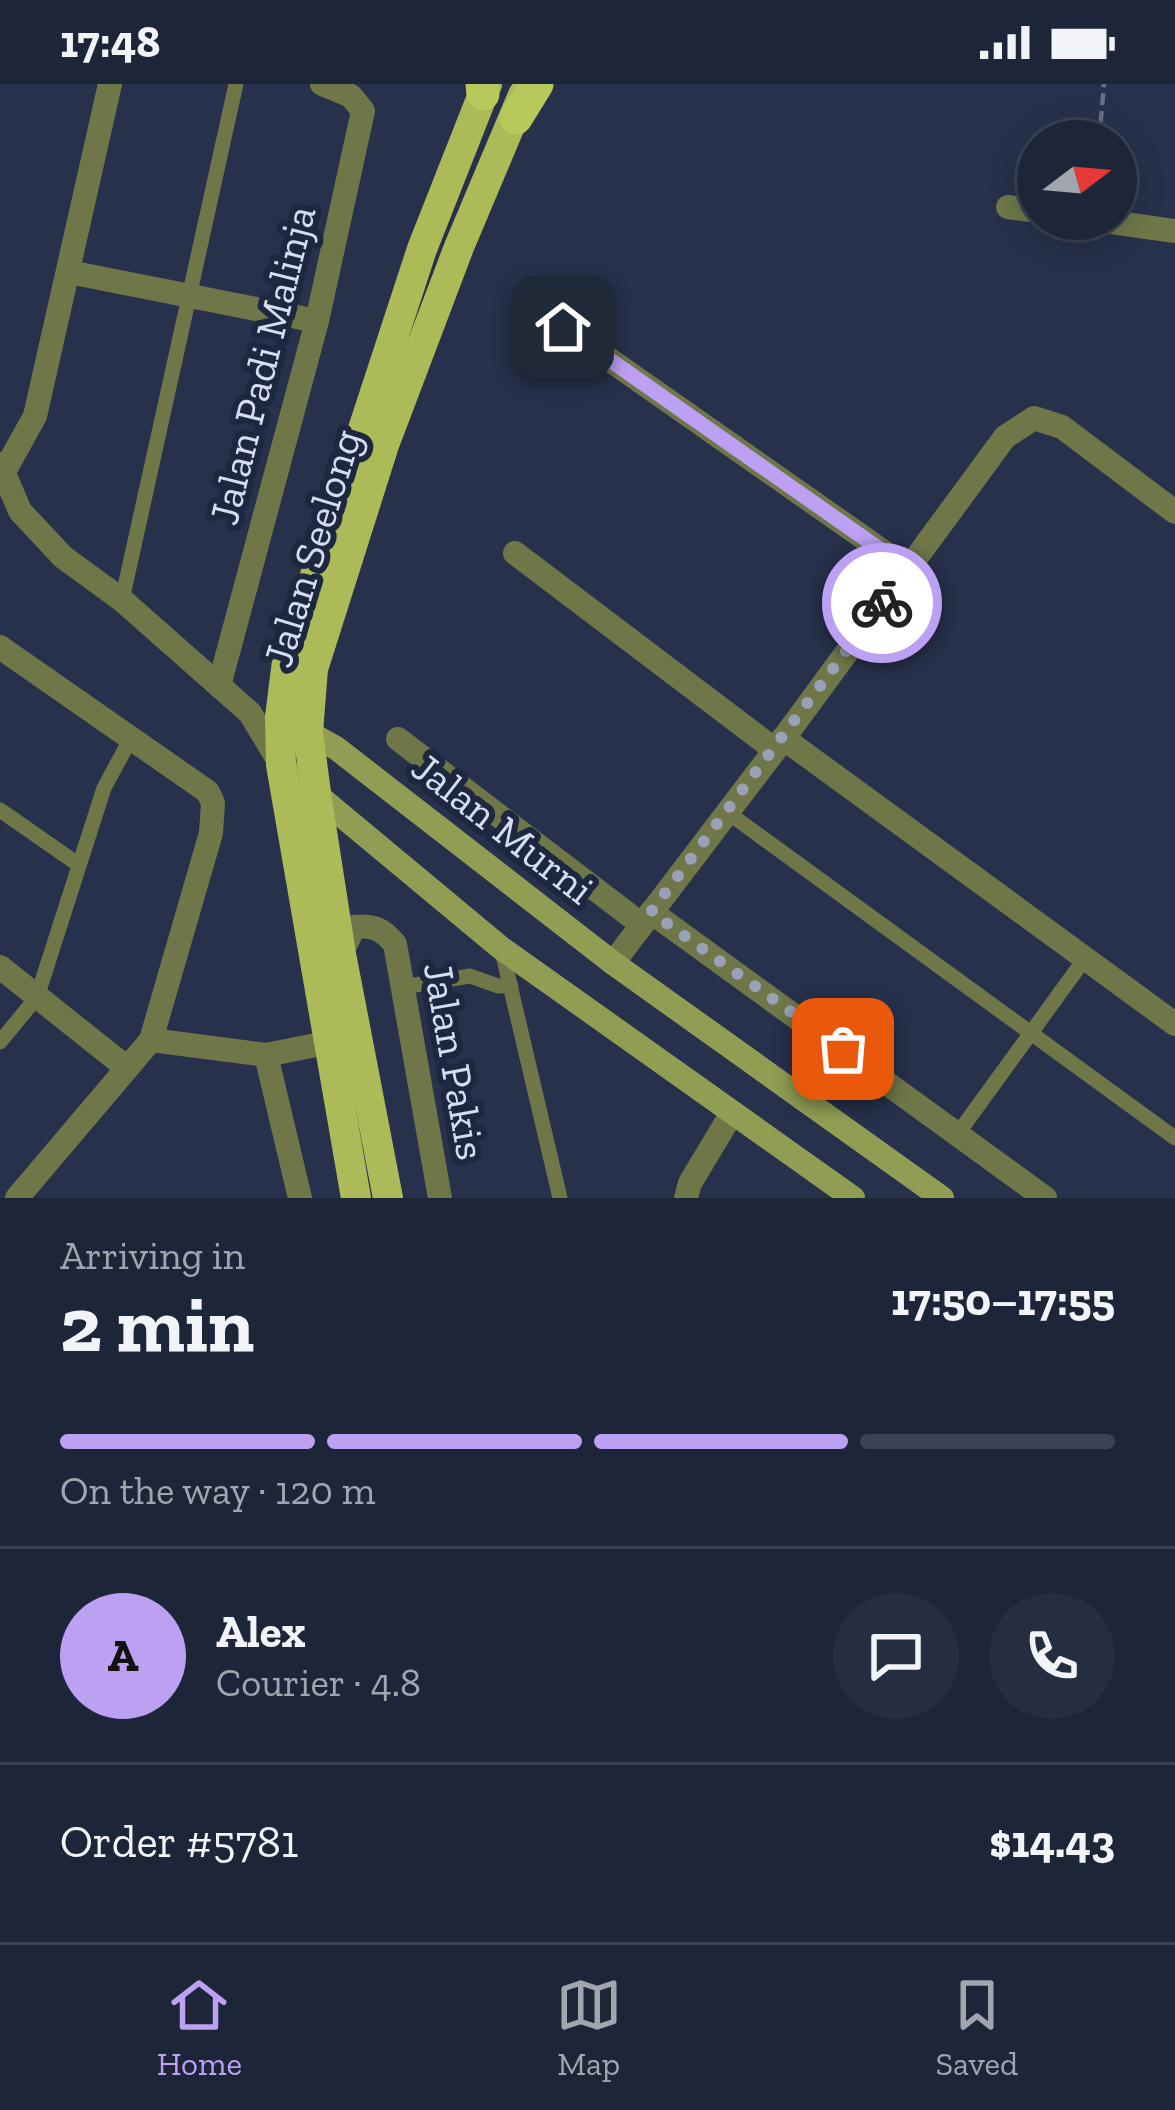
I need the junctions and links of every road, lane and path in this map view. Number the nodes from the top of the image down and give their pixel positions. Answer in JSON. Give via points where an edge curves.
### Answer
{"nodes":[{"id":1,"x":110,"y":84,"type":"edge"},
{"id":2,"x":236,"y":84,"type":"edge"},
{"id":3,"x":322,"y":84,"type":"edge"},
{"id":4,"x":527,"y":84,"type":"edge"},
{"id":5,"x":538,"y":84,"type":"edge"},
{"id":6,"x":1104,"y":84,"type":"edge"},
{"id":7,"x":484,"y":87,"type":"edge"},
{"id":8,"x":516,"y":118,"type":"junction"},
{"id":9,"x":1101,"y":120,"type":"edge"},
{"id":10,"x":1008,"y":207,"type":"dead end"},
{"id":11,"x":1017,"y":208,"type":"edge"},
{"id":12,"x":1137,"y":226,"type":"edge"},
{"id":13,"x":1175,"y":231,"type":"edge"},
{"id":14,"x":69,"y":272,"type":"junction"},
{"id":15,"x":192,"y":296,"type":"junction"},
{"id":16,"x":317,"y":321,"type":"junction"},
{"id":17,"x":563,"y":327,"type":"dead end"},
{"id":18,"x":3,"y":467,"type":"edge"},
{"id":19,"x":1175,"y":512,"type":"edge"},
{"id":20,"x":515,"y":553,"type":"dead end"},
{"id":21,"x":908,"y":569,"type":"junction"},
{"id":22,"x":122,"y":600,"type":"junction"},
{"id":23,"x":0,"y":647,"type":"edge"},
{"id":24,"x":219,"y":686,"type":"junction"},
{"id":25,"x":279,"y":721,"type":"junction"},
{"id":26,"x":131,"y":738,"type":"junction"},
{"id":27,"x":398,"y":739,"type":"dead end"},
{"id":28,"x":779,"y":744,"type":"junction"},
{"id":29,"x":281,"y":765,"type":"junction"},
{"id":30,"x":316,"y":793,"type":"junction"},
{"id":31,"x":0,"y":810,"type":"edge"},
{"id":32,"x":727,"y":812,"type":"junction"},
{"id":33,"x":79,"y":865,"type":"junction"},
{"id":34,"x":646,"y":918,"type":"junction"},
{"id":35,"x":502,"y":948,"type":"junction"},
{"id":36,"x":341,"y":954,"type":"junction"},
{"id":37,"x":1086,"y":957,"type":"junction"},
{"id":38,"x":613,"y":963,"type":"junction"},
{"id":39,"x":0,"y":967,"type":"edge"},
{"id":40,"x":511,"y":986,"type":"junction"},
{"id":41,"x":403,"y":987,"type":"junction"},
{"id":42,"x":38,"y":997,"type":"junction"},
{"id":43,"x":1175,"y":1024,"type":"edge"},
{"id":44,"x":1029,"y":1032,"type":"junction"},
{"id":45,"x":151,"y":1040,"type":"junction"},
{"id":46,"x":0,"y":1042,"type":"edge"},
{"id":47,"x":331,"y":1042,"type":"junction"},
{"id":48,"x":266,"y":1055,"type":"junction"},
{"id":49,"x":127,"y":1068,"type":"junction"},
{"id":50,"x":732,"y":1113,"type":"junction"},
{"id":51,"x":958,"y":1132,"type":"junction"},
{"id":52,"x":1175,"y":1138,"type":"edge"},
{"id":53,"x":17,"y":1198,"type":"edge"},
{"id":54,"x":300,"y":1198,"type":"edge"},
{"id":55,"x":356,"y":1198,"type":"edge"},
{"id":56,"x":388,"y":1198,"type":"edge"},
{"id":57,"x":440,"y":1198,"type":"edge"},
{"id":58,"x":560,"y":1198,"type":"edge"},
{"id":59,"x":686,"y":1198,"type":"edge"},
{"id":60,"x":854,"y":1198,"type":"edge"},
{"id":61,"x":942,"y":1198,"type":"edge"},
{"id":62,"x":1045,"y":1198,"type":"edge"}],
"edges":[{"from":1,"to":14,"type":"street"},
{"from":2,"to":15,"type":"lane"},
{"from":3,"to":16,"type":"street","name":"Jalan Padi Malinja","via":[[363,111]]},
{"from":4,"to":8,"type":"main road","name":"Jalan Seelong"},
{"from":5,"to":8,"type":"highway"},
{"from":6,"to":9,"type":"path"},
{"from":7,"to":25,"type":"main road","name":"Jalan Seelong","via":[[422,249],[287,662]]},
{"from":8,"to":25,"type":"main road","name":"Jalan Seelong","via":[[384,445],[314,670]]},
{"from":10,"to":11,"type":"street"},
{"from":12,"to":13,"type":"street"},
{"from":14,"to":15,"type":"street"},
{"from":14,"to":18,"type":"street","via":[[35,416]]},
{"from":15,"to":16,"type":"street"},
{"from":15,"to":22,"type":"lane"},
{"from":16,"to":24,"type":"street","name":"Jalan Padi Malinja"},
{"from":17,"to":21,"type":"street"},
{"from":18,"to":22,"type":"street","via":[[20,512]]},
{"from":19,"to":21,"type":"street","via":[[1062,427],[1034,418],[1004,437]]},
{"from":20,"to":28,"type":"street"},
{"from":21,"to":28,"type":"street"},
{"from":22,"to":24,"type":"street"},
{"from":23,"to":26,"type":"street"},
{"from":24,"to":25,"type":"street"},
{"from":25,"to":29,"type":"main road","name":"Jalan Seelong"},
{"from":25,"to":30,"type":"main road","name":"Jalan Seelong"},
{"from":25,"to":38,"type":"main road","name":"Jalan Murni","via":[[336,748]]},
{"from":26,"to":33,"type":"lane","via":[[104,788]]},
{"from":26,"to":45,"type":"street","via":[[214,803]]},
{"from":27,"to":34,"type":"street"},
{"from":28,"to":32,"type":"street"},
{"from":28,"to":37,"type":"street"},
{"from":29,"to":30,"type":"main road"},
{"from":29,"to":47,"type":"main road","name":"Jalan Seelong"},
{"from":30,"to":35,"type":"main road"},
{"from":30,"to":36,"type":"main road","name":"Jalan Seelong"},
{"from":31,"to":33,"type":"lane"},
{"from":32,"to":34,"type":"street"},
{"from":32,"to":44,"type":"lane"},
{"from":33,"to":42,"type":"lane"},
{"from":34,"to":38,"type":"street"},
{"from":34,"to":51,"type":"street"},
{"from":35,"to":40,"type":"lane"},
{"from":35,"to":50,"type":"main road"},
{"from":36,"to":41,"type":"street","name":"Jalan Pakis","via":[[355,927],[384,931],[395,944]]},
{"from":36,"to":56,"type":"main road","name":"Jalan Seelong"},
{"from":37,"to":43,"type":"street"},
{"from":37,"to":44,"type":"lane"},
{"from":38,"to":61,"type":"main road","name":"Jalan Murni"},
{"from":39,"to":42,"type":"street"},
{"from":40,"to":41,"type":"lane","via":[[470,976]]},
{"from":40,"to":58,"type":"lane"},
{"from":41,"to":57,"type":"street","name":"Jalan Pakis"},
{"from":42,"to":46,"type":"lane"},
{"from":42,"to":49,"type":"street"},
{"from":44,"to":51,"type":"lane"},
{"from":44,"to":52,"type":"lane"},
{"from":45,"to":48,"type":"street"},
{"from":45,"to":49,"type":"street"},
{"from":47,"to":48,"type":"street"},
{"from":47,"to":55,"type":"main road","name":"Jalan Seelong"},
{"from":48,"to":54,"type":"street"},
{"from":49,"to":53,"type":"street"},
{"from":50,"to":59,"type":"street"},
{"from":50,"to":60,"type":"main road"},
{"from":51,"to":62,"type":"street"}]}
